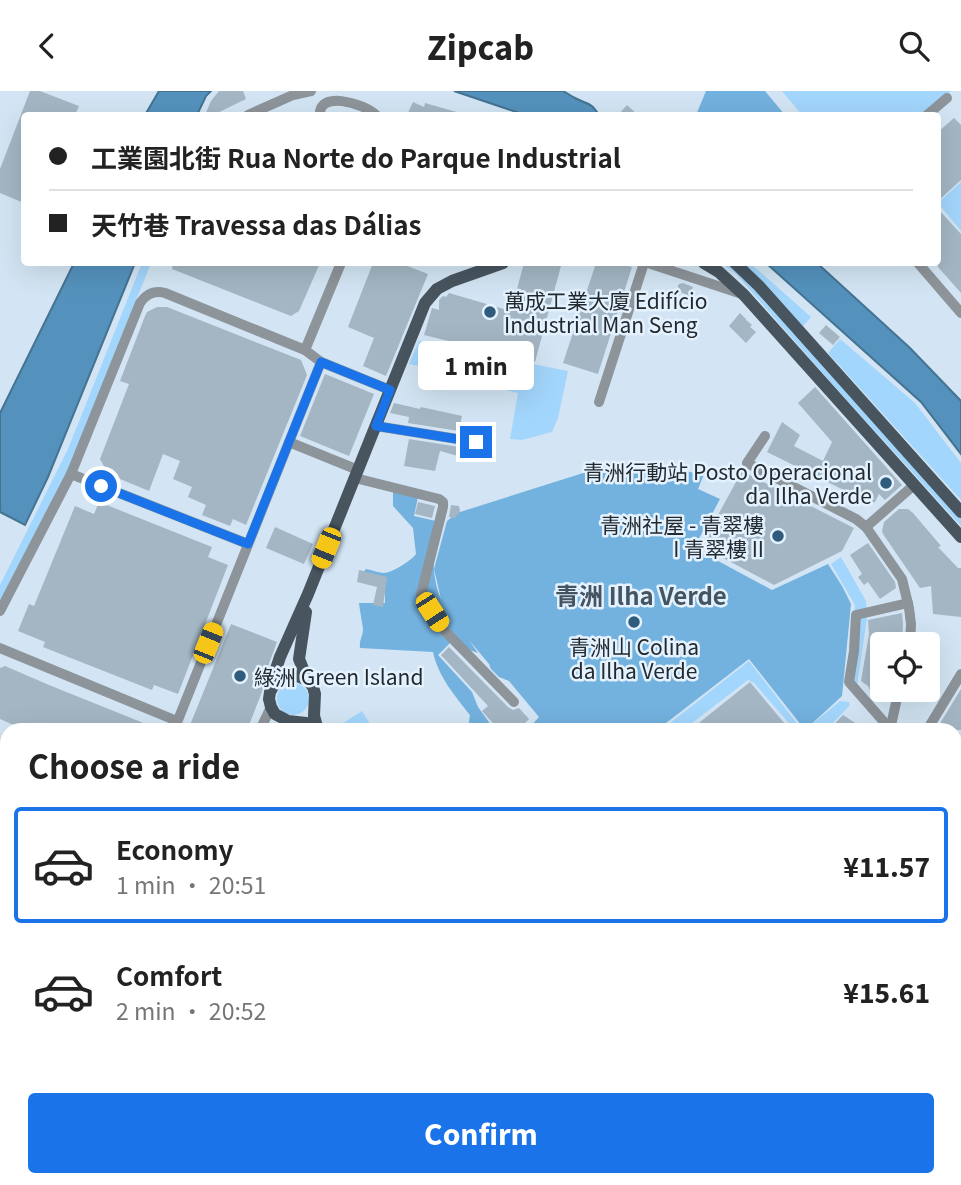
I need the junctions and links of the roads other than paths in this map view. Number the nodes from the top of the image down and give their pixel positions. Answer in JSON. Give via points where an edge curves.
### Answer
{"nodes":[{"id":1,"x":311,"y":91,"type":"edge"},
{"id":2,"x":325,"y":91,"type":"edge"},
{"id":3,"x":340,"y":95,"type":"junction"},
{"id":4,"x":947,"y":98,"type":"dead end"},
{"id":5,"x":255,"y":112,"type":"edge"},
{"id":6,"x":320,"y":112,"type":"edge"},
{"id":7,"x":372,"y":112,"type":"edge"},
{"id":8,"x":931,"y":112,"type":"edge"},
{"id":9,"x":340,"y":266,"type":"edge"},
{"id":10,"x":494,"y":266,"type":"edge"},
{"id":11,"x":645,"y":266,"type":"edge"},
{"id":12,"x":655,"y":266,"type":"edge"},
{"id":13,"x":709,"y":266,"type":"edge"},
{"id":14,"x":738,"y":266,"type":"edge"},
{"id":15,"x":921,"y":266,"type":"edge"},
{"id":16,"x":744,"y":295,"type":"junction"},
{"id":17,"x":961,"y":313,"type":"edge"},
{"id":18,"x":305,"y":350,"type":"junction"},
{"id":19,"x":321,"y":362,"type":"junction"},
{"id":20,"x":390,"y":390,"type":"junction"},
{"id":21,"x":599,"y":402,"type":"dead end"},
{"id":22,"x":376,"y":426,"type":"junction"},
{"id":23,"x":765,"y":436,"type":"dead end"},
{"id":24,"x":289,"y":442,"type":"junction"},
{"id":25,"x":476,"y":442,"type":"dead end"},
{"id":26,"x":71,"y":474,"type":"junction"},
{"id":27,"x":356,"y":474,"type":"junction"},
{"id":28,"x":914,"y":485,"type":"junction"},
{"id":29,"x":961,"y":512,"type":"edge"},
{"id":30,"x":866,"y":527,"type":"junction"},
{"id":31,"x":961,"y":537,"type":"edge"},
{"id":32,"x":248,"y":544,"type":"junction"},
{"id":33,"x":308,"y":594,"type":"junction"},
{"id":34,"x":908,"y":603,"type":"junction"},
{"id":35,"x":0,"y":611,"type":"edge"},
{"id":36,"x":911,"y":632,"type":"edge"},
{"id":37,"x":0,"y":648,"type":"edge"},
{"id":38,"x":961,"y":674,"type":"edge"},
{"id":39,"x":308,"y":681,"type":"junction"},
{"id":40,"x":274,"y":685,"type":"junction"},
{"id":41,"x":514,"y":702,"type":"dead end"},
{"id":42,"x":897,"y":702,"type":"edge"},
{"id":43,"x":271,"y":707,"type":"junction"},
{"id":44,"x":314,"y":709,"type":"junction"},
{"id":45,"x":171,"y":723,"type":"edge"},
{"id":46,"x":177,"y":723,"type":"edge"},
{"id":47,"x":264,"y":723,"type":"edge"},
{"id":48,"x":288,"y":723,"type":"edge"},
{"id":49,"x":292,"y":723,"type":"edge"},
{"id":50,"x":316,"y":723,"type":"edge"},
{"id":51,"x":885,"y":723,"type":"edge"},
{"id":52,"x":892,"y":723,"type":"edge"},
{"id":53,"x":931,"y":723,"type":"edge"}],
"edges":[{"from":1,"to":5,"type":"street"},
{"from":2,"to":3,"type":"street"},
{"from":3,"to":6,"type":"street","via":[[324,100]]},
{"from":3,"to":7,"type":"street"},
{"from":4,"to":8,"type":"street"},
{"from":9,"to":18,"type":"street"},
{"from":10,"to":20,"type":"main road","via":[[452,281],[425,303]]},
{"from":11,"to":21,"type":"street"},
{"from":12,"to":16,"type":"street"},
{"from":13,"to":16,"type":"main road"},
{"from":14,"to":29,"type":"main road"},
{"from":15,"to":17,"type":"street"},
{"from":16,"to":28,"type":"main road"},
{"from":18,"to":19,"type":"street"},
{"from":18,"to":26,"type":"street","via":[[165,293],[150,293],[140,303]]},
{"from":19,"to":20,"type":"street"},
{"from":19,"to":24,"type":"street"},
{"from":20,"to":22,"type":"main road"},
{"from":22,"to":25,"type":"street"},
{"from":22,"to":27,"type":"main road"},
{"from":23,"to":30,"type":"street","via":[[747,463]]},
{"from":24,"to":27,"type":"street"},
{"from":24,"to":32,"type":"street"},
{"from":26,"to":32,"type":"street"},
{"from":26,"to":35,"type":"street"},
{"from":27,"to":33,"type":"main road"},
{"from":27,"to":41,"type":"street","via":[[443,502],[421,595],[443,629]]},
{"from":28,"to":30,"type":"street"},
{"from":28,"to":31,"type":"main road"},
{"from":30,"to":34,"type":"street","via":[[902,579]]},
{"from":32,"to":46,"type":"street"},
{"from":33,"to":39,"type":"main road","via":[[299,652]]},
{"from":33,"to":40,"type":"main road","via":[[280,657]]},
{"from":34,"to":36,"type":"street"},
{"from":34,"to":51,"type":"street","via":[[856,615],[849,682]]},
{"from":37,"to":45,"type":"street"},
{"from":38,"to":53,"type":"street"},
{"from":39,"to":40,"type":"main road","via":[[286,676]]},
{"from":39,"to":44,"type":"main road","via":[[315,694]]},
{"from":40,"to":43,"type":"main road"},
{"from":42,"to":52,"type":"street"},
{"from":43,"to":47,"type":"street"},
{"from":43,"to":48,"type":"main road"},
{"from":44,"to":49,"type":"main road"},
{"from":44,"to":50,"type":"main road"}]}
